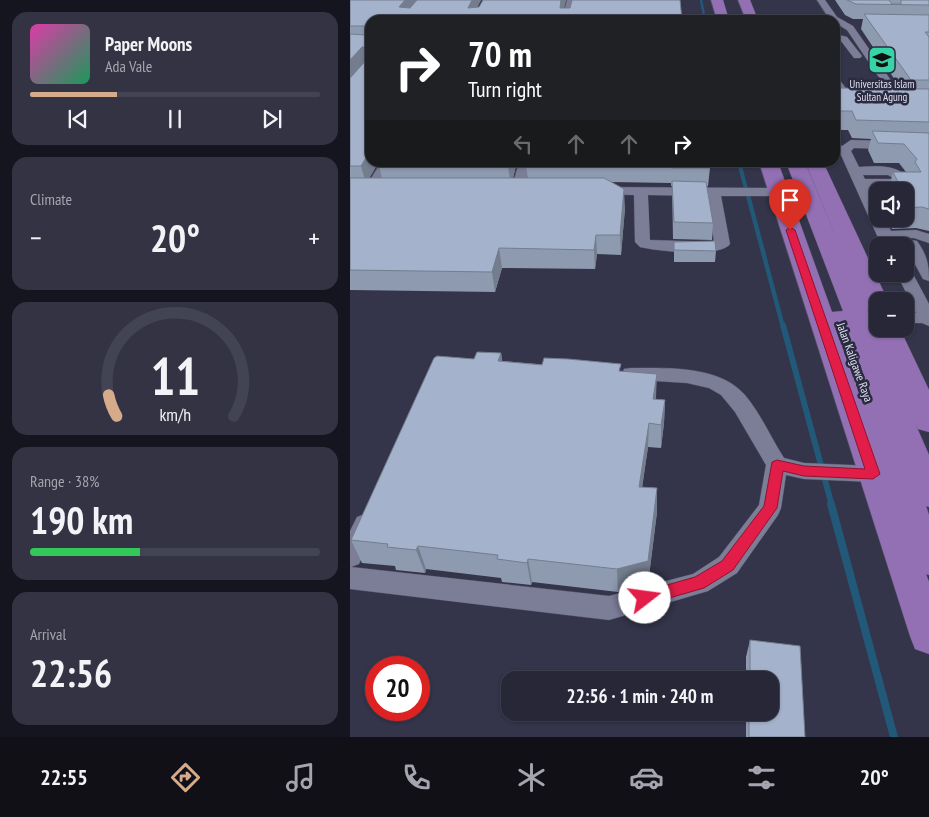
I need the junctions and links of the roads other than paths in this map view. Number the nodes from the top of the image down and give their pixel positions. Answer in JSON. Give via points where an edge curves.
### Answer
{"nodes":[{"id":1,"x":571,"y":0,"type":"edge"},
{"id":2,"x":717,"y":0,"type":"edge"},
{"id":3,"x":725,"y":0,"type":"edge"},
{"id":4,"x":735,"y":0,"type":"edge"},
{"id":5,"x":744,"y":0,"type":"edge"},
{"id":6,"x":821,"y":0,"type":"edge"},
{"id":7,"x":567,"y":15,"type":"edge"},
{"id":8,"x":722,"y":15,"type":"edge"},
{"id":9,"x":730,"y":15,"type":"edge"},
{"id":10,"x":740,"y":15,"type":"edge"},
{"id":11,"x":750,"y":15,"type":"edge"},
{"id":12,"x":831,"y":15,"type":"edge"},
{"id":13,"x":840,"y":21,"type":"edge"},
{"id":14,"x":840,"y":26,"type":"edge"},
{"id":15,"x":855,"y":26,"type":"junction"},
{"id":16,"x":840,"y":38,"type":"edge"},
{"id":17,"x":850,"y":46,"type":"junction"},
{"id":18,"x":863,"y":47,"type":"junction"},
{"id":19,"x":876,"y":65,"type":"junction"},
{"id":20,"x":870,"y":78,"type":"dead end"},
{"id":21,"x":885,"y":78,"type":"junction"},
{"id":22,"x":840,"y":88,"type":"edge"},
{"id":23,"x":876,"y":99,"type":"junction"},
{"id":24,"x":840,"y":101,"type":"edge"},
{"id":25,"x":901,"y":102,"type":"junction"},
{"id":26,"x":929,"y":102,"type":"edge"},
{"id":27,"x":929,"y":146,"type":"edge"},
{"id":28,"x":840,"y":149,"type":"edge"},
{"id":29,"x":840,"y":153,"type":"edge"},
{"id":30,"x":385,"y":167,"type":"edge"},
{"id":31,"x":524,"y":167,"type":"edge"},
{"id":32,"x":769,"y":167,"type":"edge"},
{"id":33,"x":784,"y":167,"type":"edge"},
{"id":34,"x":798,"y":167,"type":"edge"},
{"id":35,"x":816,"y":167,"type":"edge"},
{"id":36,"x":357,"y":190,"type":"edge"},
{"id":37,"x":371,"y":190,"type":"junction"},
{"id":38,"x":391,"y":190,"type":"edge"},
{"id":39,"x":536,"y":191,"type":"edge"},
{"id":40,"x":584,"y":191,"type":"edge"},
{"id":41,"x":641,"y":192,"type":"junction"},
{"id":42,"x":713,"y":192,"type":"junction"},
{"id":43,"x":773,"y":192,"type":"junction"},
{"id":44,"x":886,"y":237,"type":"edge"},
{"id":45,"x":904,"y":237,"type":"edge"},
{"id":46,"x":929,"y":239,"type":"edge"},
{"id":47,"x":914,"y":248,"type":"edge"},
{"id":48,"x":929,"y":276,"type":"edge"},
{"id":49,"x":913,"y":282,"type":"edge"},
{"id":50,"x":922,"y":291,"type":"edge"},
{"id":51,"x":869,"y":309,"type":"edge"},
{"id":52,"x":869,"y":310,"type":"edge"},
{"id":53,"x":914,"y":318,"type":"edge"},
{"id":54,"x":929,"y":319,"type":"edge"},
{"id":55,"x":878,"y":337,"type":"edge"},
{"id":56,"x":891,"y":337,"type":"edge"},
{"id":57,"x":613,"y":373,"type":"edge"},
{"id":58,"x":929,"y":422,"type":"edge"},
{"id":59,"x":777,"y":465,"type":"junction"},
{"id":60,"x":804,"y":471,"type":"joint"},
{"id":61,"x":868,"y":474,"type":"junction"},
{"id":62,"x":929,"y":494,"type":"edge"},
{"id":63,"x":374,"y":503,"type":"edge"},
{"id":64,"x":350,"y":557,"type":"edge"},
{"id":65,"x":921,"y":562,"type":"edge"},
{"id":66,"x":350,"y":578,"type":"edge"},
{"id":67,"x":929,"y":636,"type":"edge"}],
"edges":[{"from":1,"to":7,"type":"lane"},
{"from":2,"to":8,"type":"highway"},
{"from":3,"to":9,"type":"highway"},
{"from":4,"to":10,"type":"highway"},
{"from":5,"to":11,"type":"highway"},
{"from":6,"to":12,"type":"lane"},
{"from":13,"to":15,"type":"lane"},
{"from":14,"to":15,"type":"lane"},
{"from":15,"to":18,"type":"lane"},
{"from":16,"to":17,"type":"lane"},
{"from":17,"to":18,"type":"lane"},
{"from":17,"to":19,"type":"lane","via":[[862,65]]},
{"from":18,"to":19,"type":"lane"},
{"from":19,"to":21,"type":"lane"},
{"from":20,"to":21,"type":"lane"},
{"from":21,"to":25,"type":"lane"},
{"from":22,"to":23,"type":"lane","via":[[844,93]]},
{"from":23,"to":24,"type":"lane"},
{"from":23,"to":25,"type":"lane"},
{"from":25,"to":26,"type":"lane"},
{"from":27,"to":28,"type":"lane","via":[[851,144]]},
{"from":29,"to":44,"type":"lane","via":[[857,177]]},
{"from":30,"to":37,"type":"lane"},
{"from":31,"to":39,"type":"lane","via":[[513,191]]},
{"from":32,"to":43,"type":"highway"},
{"from":33,"to":65,"type":"highway","name":"Jalan Kaligawe Raya"},
{"from":34,"to":52,"type":"highway","name":"Jalan Kaligawe Raya"},
{"from":35,"to":51,"type":"highway"},
{"from":36,"to":37,"type":"lane"},
{"from":37,"to":38,"type":"lane"},
{"from":40,"to":41,"type":"lane"},
{"from":41,"to":42,"type":"lane"},
{"from":41,"to":42,"type":"lane","via":[[645,244],[712,248],[722,244]]},
{"from":42,"to":43,"type":"lane"},
{"from":43,"to":61,"type":"highway"},
{"from":45,"to":46,"type":"lane","via":[[916,234]]},
{"from":47,"to":48,"type":"lane"},
{"from":49,"to":50,"type":"lane"},
{"from":50,"to":54,"type":"lane"},
{"from":53,"to":54,"type":"lane"},
{"from":55,"to":62,"type":"highway","name":"Jalan Kaligawe Raya"},
{"from":56,"to":58,"type":"highway"},
{"from":57,"to":59,"type":"lane","via":[[692,377],[720,386],[736,398]]},
{"from":59,"to":60,"type":"lane"},
{"from":59,"to":66,"type":"lane","via":[[770,508],[728,565],[699,583],[609,608]]},
{"from":60,"to":61,"type":"lane"},
{"from":61,"to":65,"type":"highway"},
{"from":63,"to":64,"type":"lane"},
{"from":65,"to":67,"type":"highway"}]}
